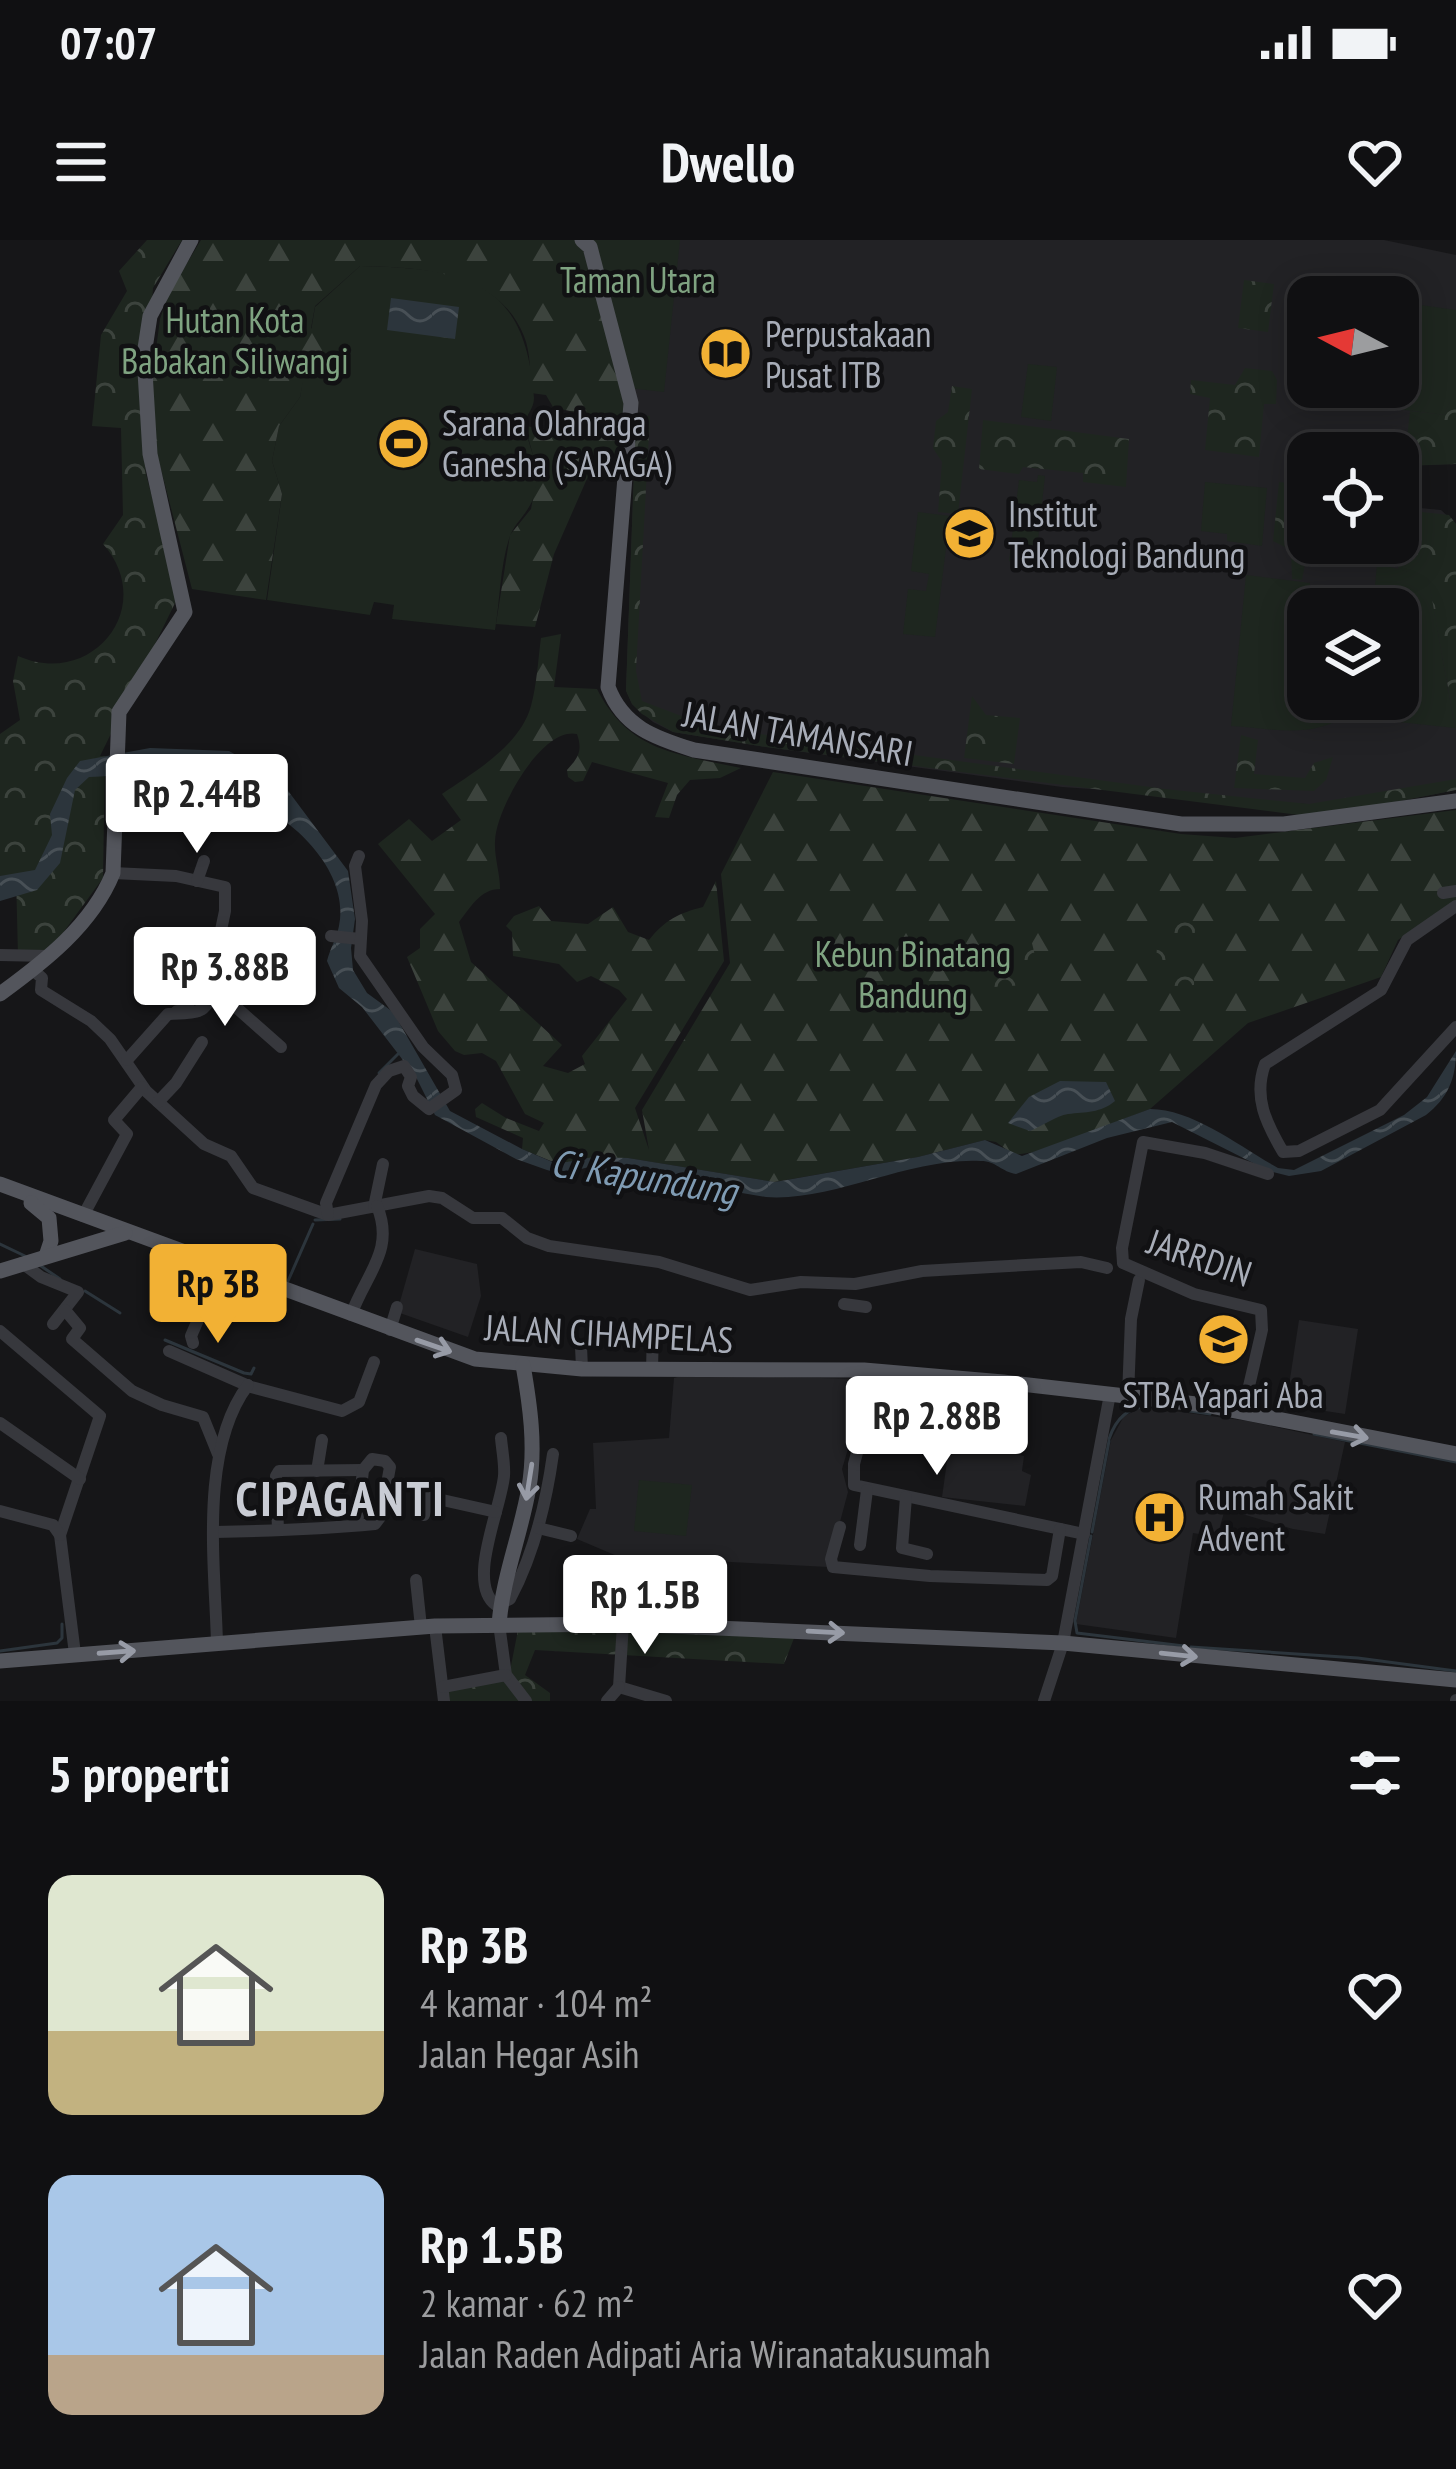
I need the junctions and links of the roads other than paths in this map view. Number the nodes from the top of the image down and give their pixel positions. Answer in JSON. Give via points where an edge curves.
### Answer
{"nodes":[{"id":1,"x":191,"y":240,"type":"edge"},
{"id":2,"x":588,"y":242,"type":"edge"},
{"id":3,"x":202,"y":785,"type":"dead end"},
{"id":4,"x":1456,"y":801,"type":"edge"},
{"id":5,"x":114,"y":817,"type":"junction"},
{"id":6,"x":162,"y":822,"type":"dead end"},
{"id":7,"x":359,"y":856,"type":"dead end"},
{"id":8,"x":204,"y":861,"type":"dead end"},
{"id":9,"x":113,"y":873,"type":"junction"},
{"id":10,"x":197,"y":881,"type":"junction"},
{"id":11,"x":1456,"y":906,"type":"edge"},
{"id":12,"x":332,"y":936,"type":"dead end"},
{"id":13,"x":357,"y":938,"type":"junction"},
{"id":14,"x":200,"y":940,"type":"dead end"},
{"id":15,"x":0,"y":955,"type":"edge"},
{"id":16,"x":47,"y":956,"type":"junction"},
{"id":17,"x":33,"y":970,"type":"junction"},
{"id":18,"x":224,"y":975,"type":"junction"},
{"id":19,"x":0,"y":994,"type":"edge"},
{"id":20,"x":173,"y":1010,"type":"dead end"},
{"id":21,"x":1456,"y":1027,"type":"edge"},
{"id":22,"x":202,"y":1042,"type":"dead end"},
{"id":23,"x":281,"y":1047,"type":"dead end"},
{"id":24,"x":127,"y":1060,"type":"junction"},
{"id":25,"x":141,"y":1088,"type":"junction"},
{"id":26,"x":158,"y":1102,"type":"junction"},
{"id":27,"x":383,"y":1165,"type":"dead end"},
{"id":28,"x":1268,"y":1174,"type":"dead end"},
{"id":29,"x":0,"y":1188,"type":"edge"},
{"id":30,"x":376,"y":1208,"type":"junction"},
{"id":31,"x":321,"y":1213,"type":"junction"},
{"id":32,"x":82,"y":1216,"type":"junction"},
{"id":33,"x":128,"y":1233,"type":"junction"},
{"id":34,"x":33,"y":1260,"type":"junction"},
{"id":35,"x":220,"y":1267,"type":"junction"},
{"id":36,"x":1107,"y":1268,"type":"dead end"},
{"id":37,"x":0,"y":1271,"type":"edge"},
{"id":38,"x":1139,"y":1280,"type":"dead end"},
{"id":39,"x":855,"y":1283,"type":"junction"},
{"id":40,"x":855,"y":1305,"type":"dead end"},
{"id":41,"x":398,"y":1307,"type":"dead end"},
{"id":42,"x":65,"y":1310,"type":"junction"},
{"id":43,"x":351,"y":1316,"type":"junction"},
{"id":44,"x":52,"y":1324,"type":"dead end"},
{"id":45,"x":653,"y":1329,"type":"dead end"},
{"id":46,"x":391,"y":1330,"type":"junction"},
{"id":47,"x":0,"y":1331,"type":"edge"},
{"id":48,"x":193,"y":1343,"type":"dead end"},
{"id":49,"x":581,"y":1346,"type":"dead end"},
{"id":50,"x":169,"y":1351,"type":"dead end"},
{"id":51,"x":374,"y":1362,"type":"dead end"},
{"id":52,"x":523,"y":1366,"type":"junction"},
{"id":53,"x":582,"y":1369,"type":"junction"},
{"id":54,"x":652,"y":1370,"type":"junction"},
{"id":55,"x":878,"y":1371,"type":"junction"},
{"id":56,"x":248,"y":1385,"type":"junction"},
{"id":57,"x":1110,"y":1394,"type":"junction"},
{"id":58,"x":1128,"y":1396,"type":"junction"},
{"id":59,"x":1244,"y":1412,"type":"junction"},
{"id":60,"x":0,"y":1423,"type":"edge"},
{"id":61,"x":501,"y":1438,"type":"dead end"},
{"id":62,"x":322,"y":1440,"type":"dead end"},
{"id":63,"x":554,"y":1454,"type":"dead end"},
{"id":64,"x":1456,"y":1454,"type":"edge"},
{"id":65,"x":218,"y":1455,"type":"junction"},
{"id":66,"x":363,"y":1470,"type":"junction"},
{"id":67,"x":317,"y":1471,"type":"junction"},
{"id":68,"x":80,"y":1479,"type":"junction"},
{"id":69,"x":867,"y":1490,"type":"junction"},
{"id":70,"x":906,"y":1497,"type":"junction"},
{"id":71,"x":0,"y":1511,"type":"edge"},
{"id":72,"x":496,"y":1512,"type":"junction"},
{"id":73,"x":424,"y":1515,"type":"dead end"},
{"id":74,"x":357,"y":1526,"type":"junction"},
{"id":75,"x":538,"y":1528,"type":"junction"},
{"id":76,"x":841,"y":1528,"type":"dead end"},
{"id":77,"x":1060,"y":1529,"type":"junction"},
{"id":78,"x":278,"y":1530,"type":"junction"},
{"id":79,"x":215,"y":1532,"type":"junction"},
{"id":80,"x":60,"y":1534,"type":"junction"},
{"id":81,"x":1084,"y":1534,"type":"junction"},
{"id":82,"x":571,"y":1537,"type":"dead end"},
{"id":83,"x":860,"y":1545,"type":"dead end"},
{"id":84,"x":927,"y":1554,"type":"dead end"},
{"id":85,"x":416,"y":1580,"type":"dead end"},
{"id":86,"x":500,"y":1605,"type":"junction"},
{"id":87,"x":500,"y":1624,"type":"junction"},
{"id":88,"x":623,"y":1624,"type":"junction"},
{"id":89,"x":428,"y":1627,"type":"junction"},
{"id":90,"x":217,"y":1643,"type":"junction"},
{"id":91,"x":1063,"y":1643,"type":"junction"},
{"id":92,"x":75,"y":1654,"type":"junction"},
{"id":93,"x":0,"y":1661,"type":"edge"},
{"id":94,"x":506,"y":1676,"type":"junction"},
{"id":95,"x":1456,"y":1680,"type":"edge"},
{"id":96,"x":619,"y":1687,"type":"junction"},
{"id":97,"x":444,"y":1694,"type":"edge"},
{"id":98,"x":526,"y":1701,"type":"edge"},
{"id":99,"x":607,"y":1701,"type":"edge"},
{"id":100,"x":666,"y":1701,"type":"edge"},
{"id":101,"x":1044,"y":1701,"type":"edge"}],
"edges":[{"from":1,"to":5,"type":"main road","via":[[150,316],[144,355],[150,454],[184,612],[123,701]]},
{"from":2,"to":4,"type":"main road","name":"JALAN TAMANSARI","via":[[632,403],[608,687],[626,721],[694,750],[1181,824],[1284,824]]},
{"from":3,"to":5,"type":"street","via":[[199,793],[170,782],[165,805]]},
{"from":5,"to":6,"type":"street"},
{"from":5,"to":9,"type":"main road"},
{"from":7,"to":13,"type":"street"},
{"from":8,"to":10,"type":"street"},
{"from":9,"to":10,"type":"street"},
{"from":9,"to":16,"type":"main road","via":[[88,917]]},
{"from":10,"to":18,"type":"street","via":[[225,887],[216,954],[226,958]]},
{"from":11,"to":21,"type":"street","via":[[1407,940],[1381,990],[1264,1064],[1262,1110],[1283,1152],[1380,1110]]},
{"from":12,"to":13,"type":"street"},
{"from":13,"to":31,"type":"street","via":[[370,972],[456,1090],[430,1108],[412,1096],[404,1066],[373,1084]]},
{"from":14,"to":18,"type":"street","via":[[195,958]]},
{"from":15,"to":16,"type":"street"},
{"from":16,"to":17,"type":"main road"},
{"from":17,"to":19,"type":"main road"},
{"from":17,"to":24,"type":"street","via":[[40,990],[91,1022]]},
{"from":18,"to":20,"type":"street","via":[[197,983],[183,1013]]},
{"from":18,"to":23,"type":"street","via":[[238,1009]]},
{"from":18,"to":24,"type":"street","via":[[204,1011],[168,1014]]},
{"from":22,"to":26,"type":"street"},
{"from":24,"to":25,"type":"street"},
{"from":25,"to":26,"type":"street"},
{"from":25,"to":32,"type":"street","via":[[113,1120],[127,1135]]},
{"from":26,"to":31,"type":"street","via":[[204,1144],[231,1156],[251,1187]]},
{"from":27,"to":30,"type":"street"},
{"from":28,"to":59,"type":"street","name":"JARRDIN","via":[[1144,1142],[1121,1253],[1124,1263],[1194,1294],[1261,1310]]},
{"from":29,"to":32,"type":"main road","name":"JALAN CIHAMPELAS"},
{"from":29,"to":34,"type":"main road","name":"JALAN CIHAMPELAS","via":[[49,1218]]},
{"from":30,"to":31,"type":"street"},
{"from":30,"to":39,"type":"street","via":[[442,1198],[473,1218],[502,1218],[549,1246],[659,1262],[750,1290]]},
{"from":30,"to":43,"type":"street","via":[[386,1228],[383,1251]]},
{"from":32,"to":33,"type":"main road","name":"JALAN CIHAMPELAS"},
{"from":33,"to":34,"type":"main road"},
{"from":33,"to":35,"type":"main road","name":"JALAN CIHAMPELAS"},
{"from":34,"to":37,"type":"main road"},
{"from":34,"to":42,"type":"street","via":[[41,1277],[78,1292]]},
{"from":35,"to":43,"type":"main road","name":"JALAN CIHAMPELAS"},
{"from":35,"to":48,"type":"street"},
{"from":36,"to":39,"type":"street","via":[[1081,1262],[956,1269]]},
{"from":38,"to":58,"type":"street"},
{"from":39,"to":40,"type":"street"},
{"from":41,"to":46,"type":"street"},
{"from":42,"to":44,"type":"street"},
{"from":42,"to":65,"type":"street","via":[[80,1328],[72,1339],[131,1390],[203,1417]]},
{"from":43,"to":46,"type":"main road","name":"JALAN CIHAMPELAS"},
{"from":45,"to":54,"type":"street"},
{"from":46,"to":52,"type":"main road","name":"JALAN CIHAMPELAS","one_way":true},
{"from":47,"to":68,"type":"street","via":[[98,1413]]},
{"from":49,"to":53,"type":"street"},
{"from":50,"to":56,"type":"street"},
{"from":51,"to":56,"type":"street","via":[[350,1410]]},
{"from":52,"to":53,"type":"main road","name":"JALAN CIHAMPELAS"},
{"from":52,"to":86,"type":"main road","one_way":true,"via":[[532,1462]]},
{"from":53,"to":54,"type":"main road","name":"JALAN CIHAMPELAS"},
{"from":54,"to":55,"type":"main road","name":"JALAN CIHAMPELAS"},
{"from":55,"to":57,"type":"main road","name":"JALAN CIHAMPELAS"},
{"from":55,"to":69,"type":"street","via":[[852,1482]]},
{"from":56,"to":65,"type":"street"},
{"from":57,"to":58,"type":"main road","name":"JALAN CIHAMPELAS"},
{"from":57,"to":81,"type":"street"},
{"from":58,"to":59,"type":"main road","name":"JALAN CIHAMPELAS"},
{"from":59,"to":64,"type":"main road","name":"JALAN CIHAMPELAS","one_way":true},
{"from":60,"to":68,"type":"street"},
{"from":61,"to":72,"type":"street"},
{"from":62,"to":67,"type":"street"},
{"from":63,"to":75,"type":"street"},
{"from":65,"to":79,"type":"street"},
{"from":66,"to":67,"type":"street"},
{"from":66,"to":74,"type":"street"},
{"from":66,"to":74,"type":"street","via":[[374,1459],[390,1467],[380,1520]]},
{"from":67,"to":78,"type":"street","via":[[277,1473]]},
{"from":68,"to":80,"type":"street"},
{"from":69,"to":70,"type":"street"},
{"from":69,"to":83,"type":"street"},
{"from":70,"to":77,"type":"street"},
{"from":70,"to":84,"type":"street","via":[[902,1548]]},
{"from":71,"to":80,"type":"street"},
{"from":72,"to":73,"type":"street","via":[[428,1497]]},
{"from":72,"to":86,"type":"street","via":[[483,1570],[484,1590]]},
{"from":74,"to":78,"type":"street"},
{"from":75,"to":82,"type":"street"},
{"from":75,"to":86,"type":"street","via":[[519,1583]]},
{"from":76,"to":77,"type":"street","via":[[833,1567],[1047,1580]]},
{"from":77,"to":81,"type":"street"},
{"from":78,"to":79,"type":"street"},
{"from":79,"to":90,"type":"street"},
{"from":80,"to":92,"type":"street"},
{"from":81,"to":91,"type":"street"},
{"from":85,"to":89,"type":"street"},
{"from":86,"to":87,"type":"main road"},
{"from":87,"to":88,"type":"main road"},
{"from":87,"to":89,"type":"main road"},
{"from":87,"to":94,"type":"street"},
{"from":88,"to":91,"type":"main road","one_way":true},
{"from":88,"to":96,"type":"street"},
{"from":89,"to":90,"type":"main road"},
{"from":89,"to":97,"type":"street"},
{"from":92,"to":90,"type":"main road","one_way":true},
{"from":91,"to":95,"type":"main road","one_way":true},
{"from":91,"to":101,"type":"street"},
{"from":92,"to":93,"type":"main road"},
{"from":94,"to":97,"type":"street"},
{"from":94,"to":98,"type":"street"},
{"from":96,"to":99,"type":"street"},
{"from":96,"to":100,"type":"street"}]}
